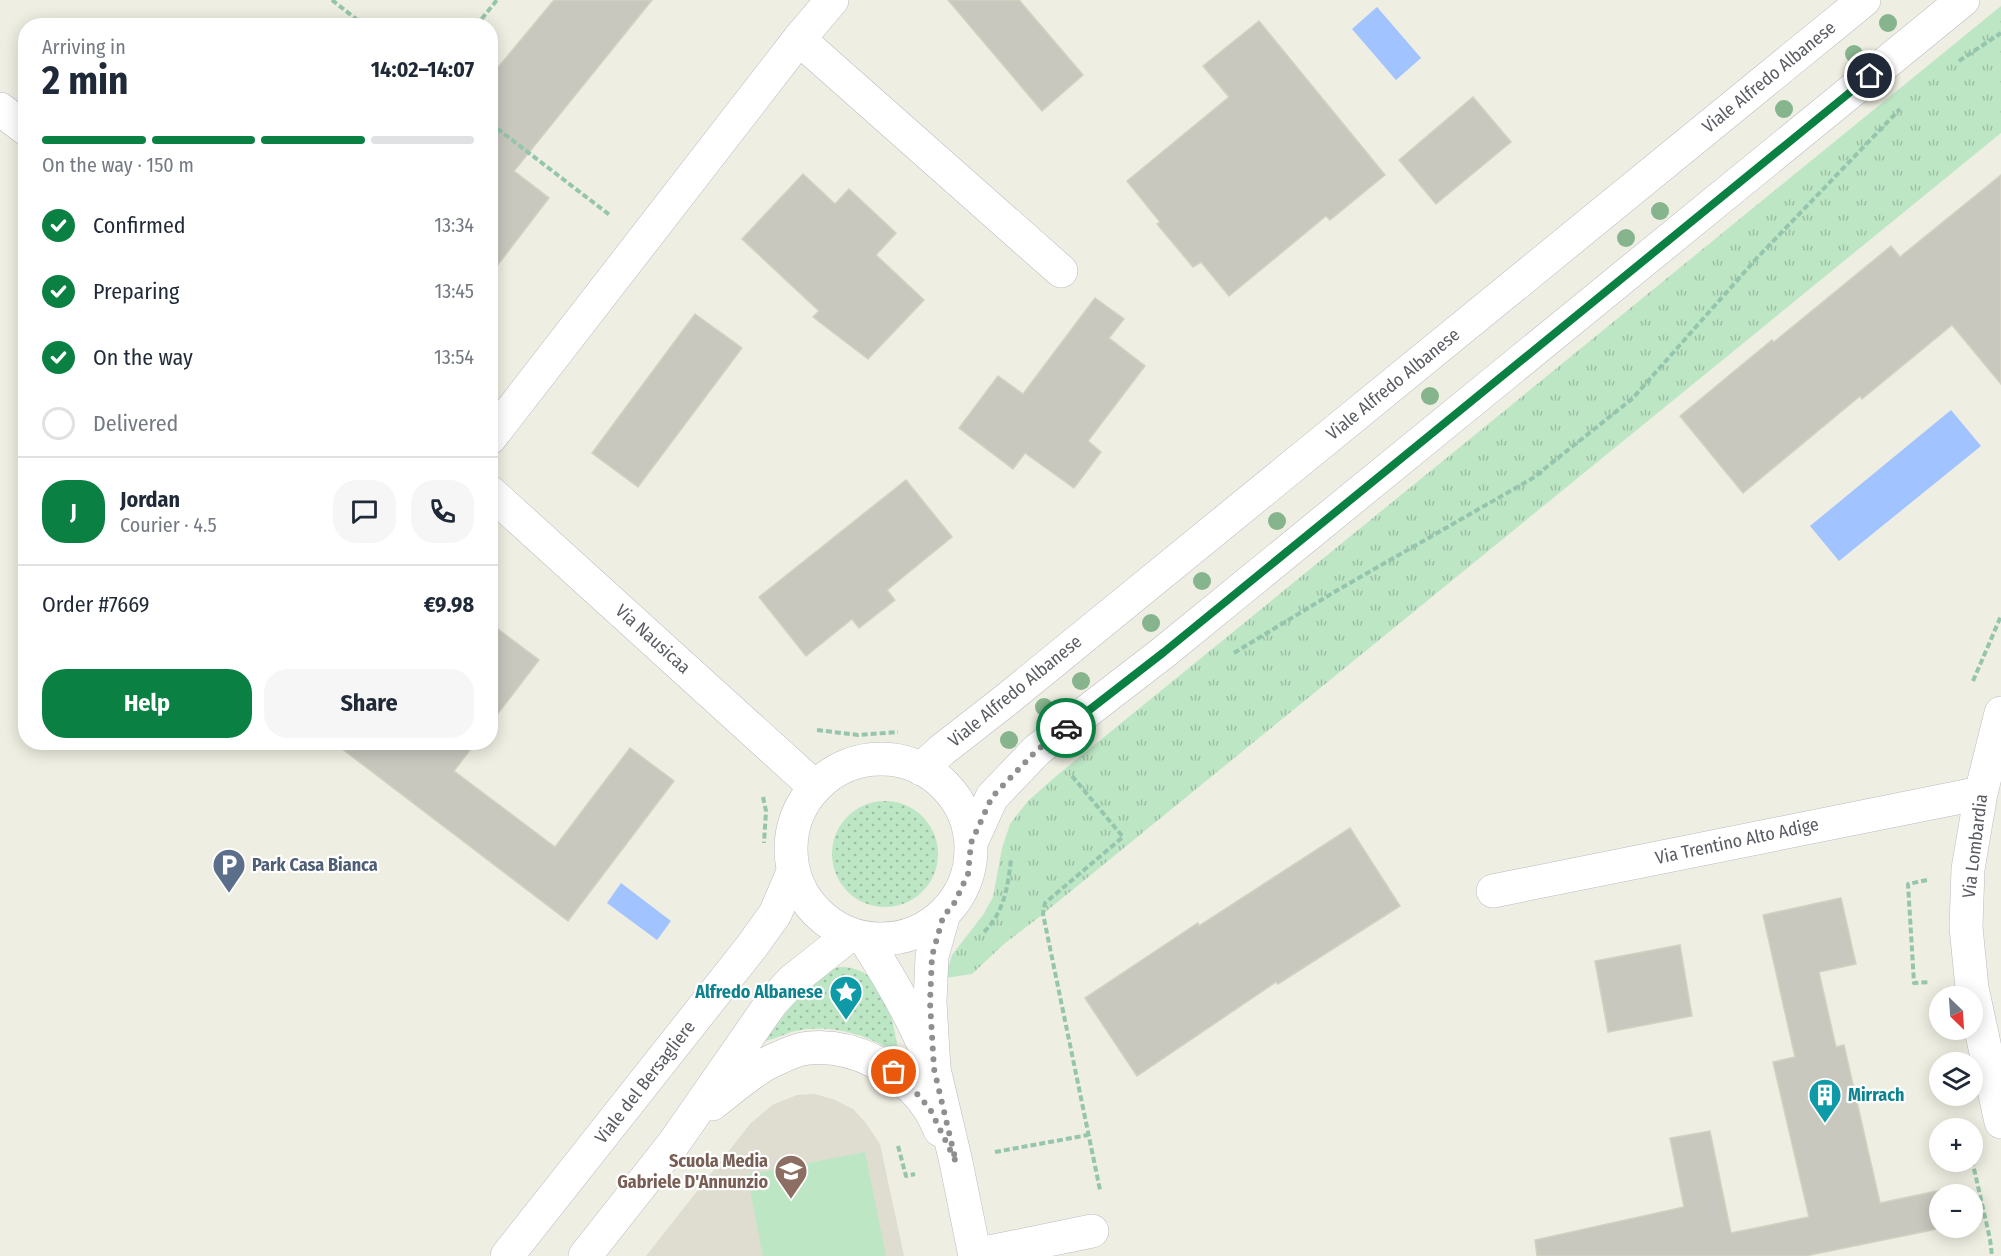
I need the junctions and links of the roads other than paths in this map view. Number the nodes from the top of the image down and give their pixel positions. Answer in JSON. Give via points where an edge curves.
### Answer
{"nodes":[{"id":1,"x":832,"y":0,"type":"edge"},
{"id":2,"x":1864,"y":0,"type":"edge"},
{"id":3,"x":1962,"y":0,"type":"edge"},
{"id":4,"x":799,"y":39,"type":"junction"},
{"id":5,"x":0,"y":109,"type":"edge"},
{"id":6,"x":18,"y":123,"type":"edge"},
{"id":7,"x":1061,"y":271,"type":"dead end"},
{"id":8,"x":498,"y":428,"type":"edge"},
{"id":9,"x":498,"y":499,"type":"edge"},
{"id":10,"x":2001,"y":713,"type":"edge"},
{"id":11,"x":921,"y":769,"type":"junction"},
{"id":12,"x":815,"y":787,"type":"junction"},
{"id":13,"x":1981,"y":793,"type":"junction"},
{"id":14,"x":971,"y":843,"type":"junction"},
{"id":15,"x":793,"y":872,"type":"junction"},
{"id":16,"x":1493,"y":891,"type":"dead end"},
{"id":17,"x":943,"y":917,"type":"junction"},
{"id":18,"x":858,"y":936,"type":"junction"},
{"id":19,"x":934,"y":1069,"type":"junction"},
{"id":20,"x":691,"y":1119,"type":"junction"},
{"id":21,"x":2001,"y":1122,"type":"edge"},
{"id":22,"x":956,"y":1162,"type":"junction"},
{"id":23,"x":1097,"y":1216,"type":"road end"},
{"id":24,"x":975,"y":1255,"type":"edge"},
{"id":25,"x":507,"y":1256,"type":"edge"},
{"id":26,"x":585,"y":1256,"type":"edge"}],
"edges":[{"from":1,"to":4,"type":"street"},
{"from":2,"to":11,"type":"street","name":"Viale Alfredo Albanese"},
{"from":3,"to":14,"type":"street","via":[[1164,652],[1037,750],[992,797]]},
{"from":4,"to":7,"type":"street"},
{"from":4,"to":8,"type":"street"},
{"from":5,"to":6,"type":"street"},
{"from":9,"to":12,"type":"street","name":"Via Nausicaa"},
{"from":10,"to":13,"type":"street","name":"Via Lombardia"},
{"from":11,"to":12,"type":"street","via":[[905,761],[888,759],[856,762],[833,772]]},
{"from":11,"to":14,"type":"street","via":[[951,792],[966,816]]},
{"from":12,"to":15,"type":"street","via":[[798,813],[790,842]]},
{"from":13,"to":16,"type":"street","name":"Via Trentino Alto Adige"},
{"from":13,"to":21,"type":"street","name":"Via Lombardia","via":[[1968,869],[1966,927],[1972,988]]},
{"from":14,"to":17,"type":"street","via":[[968,874]]},
{"from":15,"to":18,"type":"street","via":[[804,897],[822,918]]},
{"from":15,"to":25,"type":"street","name":"Viale del Bersagliere","via":[[775,914],[752,946]]},
{"from":17,"to":18,"type":"street","via":[[912,934],[888,939]]},
{"from":17,"to":19,"type":"street","via":[[932,956]]},
{"from":18,"to":19,"type":"street","via":[[910,1014]]},
{"from":18,"to":20,"type":"street","via":[[793,980],[771,1002]]},
{"from":19,"to":22,"type":"street"},
{"from":20,"to":22,"type":"street","via":[[769,1062],[801,1049],[830,1048],[879,1064],[911,1087],[930,1109]]},
{"from":20,"to":26,"type":"street"},
{"from":22,"to":24,"type":"street"},
{"from":23,"to":24,"type":"street"}]}
